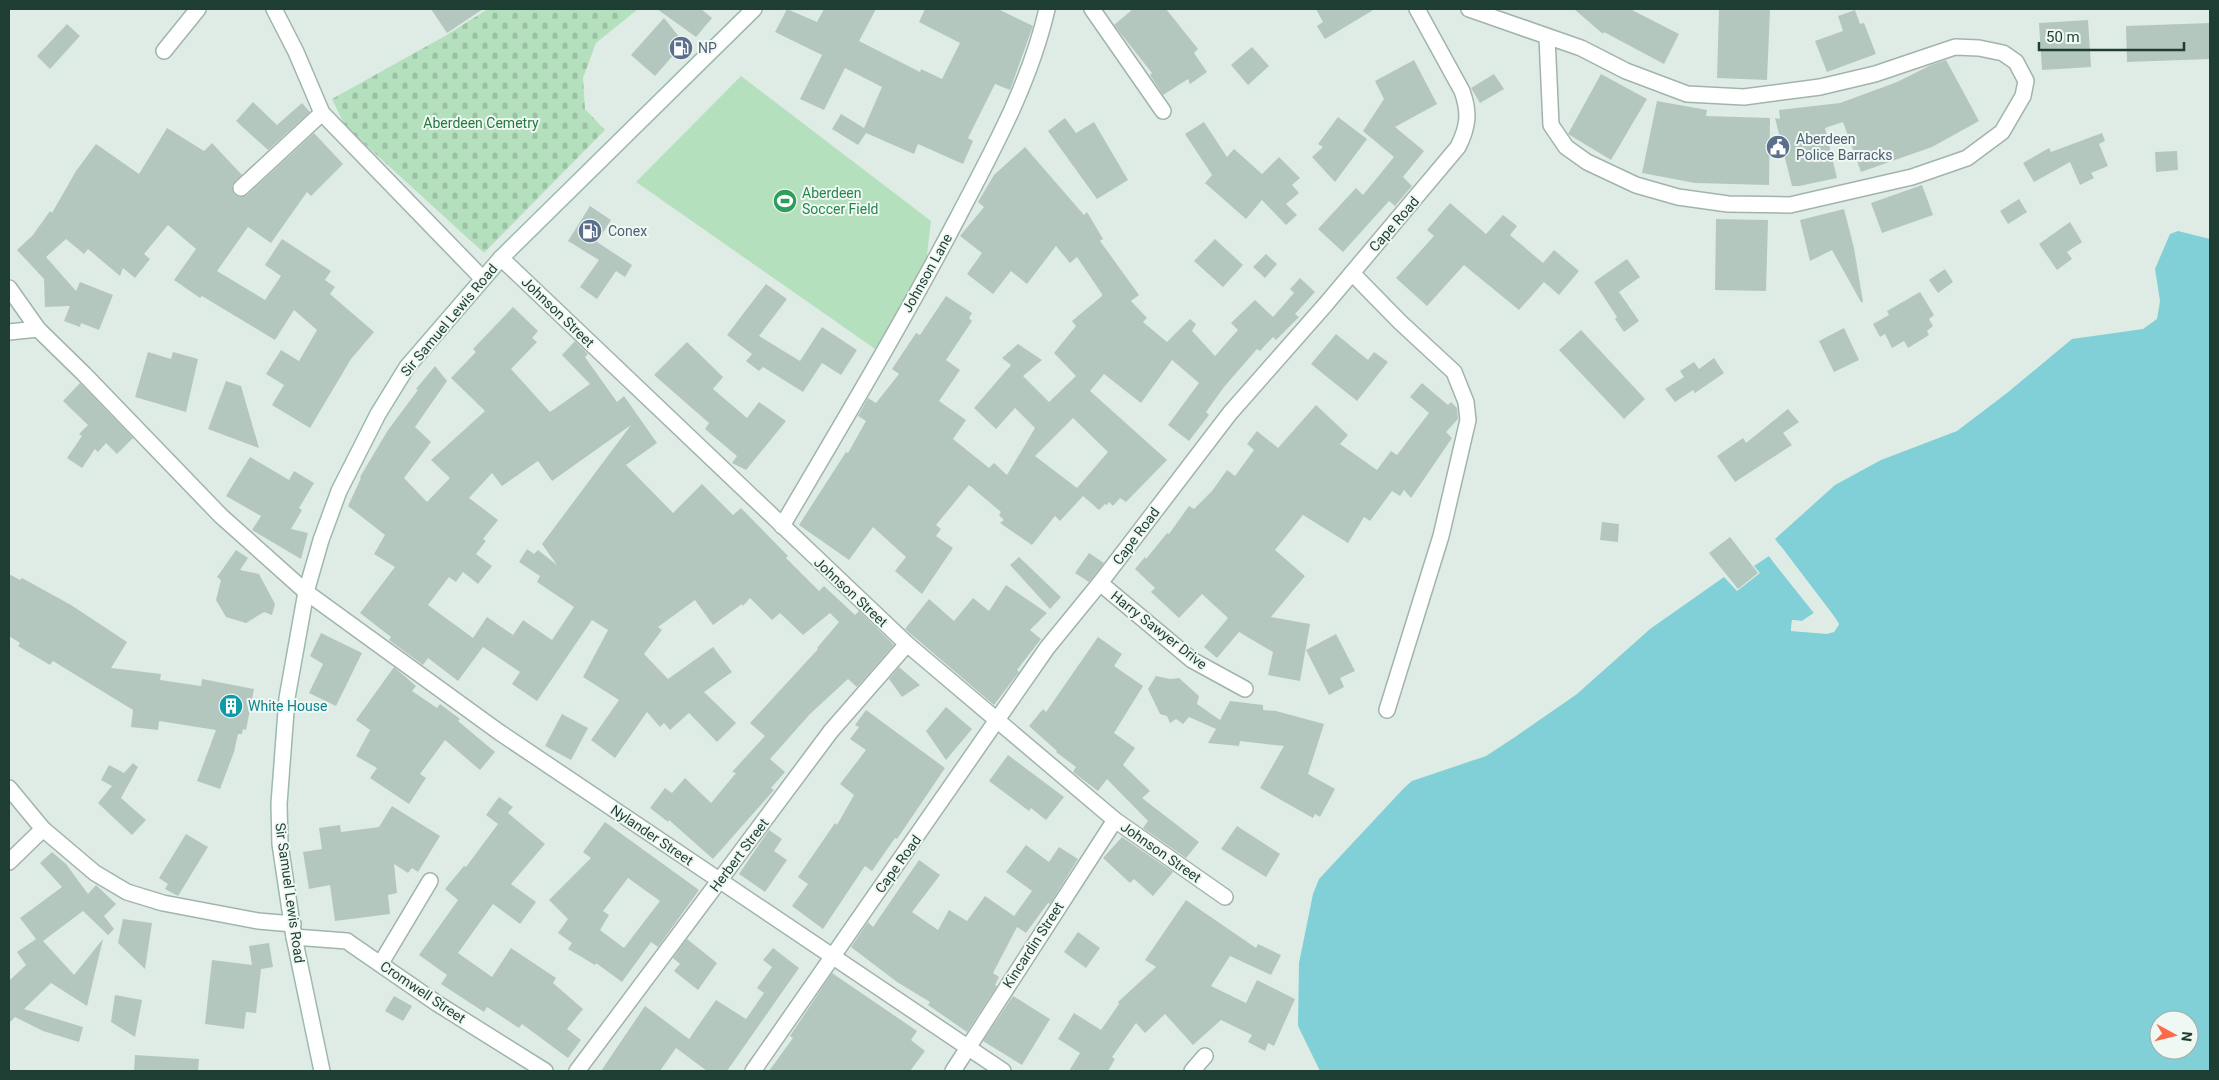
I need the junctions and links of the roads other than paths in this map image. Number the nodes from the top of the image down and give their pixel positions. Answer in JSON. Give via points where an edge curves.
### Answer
{"nodes":[{"id":1,"x":198,"y":9,"type":"edge"},
{"id":2,"x":754,"y":9,"type":"edge"},
{"id":3,"x":1047,"y":9,"type":"edge"},
{"id":4,"x":1092,"y":9,"type":"edge"},
{"id":5,"x":1417,"y":9,"type":"edge"},
{"id":6,"x":1469,"y":9,"type":"edge"},
{"id":7,"x":281,"y":11,"type":"edge"},
{"id":8,"x":1548,"y":37,"type":"junction"},
{"id":9,"x":164,"y":51,"type":"dead end"},
{"id":10,"x":1163,"y":112,"type":"dead end"},
{"id":11,"x":322,"y":114,"type":"junction"},
{"id":12,"x":241,"y":188,"type":"dead end"},
{"id":13,"x":501,"y":258,"type":"junction"},
{"id":14,"x":1352,"y":273,"type":"junction"},
{"id":15,"x":482,"y":278,"type":"junction"},
{"id":16,"x":9,"y":288,"type":"edge"},
{"id":17,"x":38,"y":329,"type":"junction"},
{"id":18,"x":9,"y":332,"type":"edge"},
{"id":19,"x":782,"y":526,"type":"junction"},
{"id":20,"x":1100,"y":583,"type":"junction"},
{"id":21,"x":306,"y":592,"type":"junction"},
{"id":22,"x":907,"y":644,"type":"junction"},
{"id":23,"x":1245,"y":689,"type":"dead end"},
{"id":24,"x":1387,"y":710,"type":"dead end"},
{"id":25,"x":998,"y":721,"type":"junction"},
{"id":26,"x":9,"y":788,"type":"edge"},
{"id":27,"x":1116,"y":820,"type":"junction"},
{"id":28,"x":43,"y":829,"type":"junction"},
{"id":29,"x":9,"y":862,"type":"edge"},
{"id":30,"x":430,"y":881,"type":"dead end"},
{"id":31,"x":720,"y":881,"type":"junction"},
{"id":32,"x":1226,"y":897,"type":"dead end"},
{"id":33,"x":293,"y":931,"type":"junction"},
{"id":34,"x":832,"y":956,"type":"junction"},
{"id":35,"x":381,"y":963,"type":"junction"},
{"id":36,"x":968,"y":1046,"type":"junction"},
{"id":37,"x":1205,"y":1056,"type":"dead end"},
{"id":38,"x":322,"y":1071,"type":"edge"},
{"id":39,"x":545,"y":1071,"type":"edge"},
{"id":40,"x":577,"y":1071,"type":"edge"},
{"id":41,"x":753,"y":1071,"type":"edge"},
{"id":42,"x":953,"y":1071,"type":"edge"},
{"id":43,"x":1003,"y":1071,"type":"edge"},
{"id":44,"x":1192,"y":1071,"type":"edge"}],
"edges":[{"from":1,"to":9,"type":"street"},
{"from":2,"to":13,"type":"street","name":"Sir Samuel Lewis Road"},
{"from":3,"to":19,"type":"street","name":"Johnson Lane","via":[[1018,101],[993,150],[904,317]]},
{"from":4,"to":10,"type":"street"},
{"from":5,"to":14,"type":"street","name":"Cape Road","via":[[1468,106],[1467,126],[1458,147]]},
{"from":6,"to":8,"type":"street"},
{"from":7,"to":11,"type":"street"},
{"from":8,"to":8,"type":"street","via":[[1687,94],[1744,97],[1820,87],[1875,74],[1955,47],[2003,53],[2016,62],[2026,82],[2023,96],[2002,132],[1966,158],[1912,177],[1790,205],[1728,204],[1678,197],[1636,185],[1587,162],[1566,146],[1551,125]]},
{"from":11,"to":12,"type":"street"},
{"from":11,"to":15,"type":"street"},
{"from":13,"to":15,"type":"street","name":"Sir Samuel Lewis Road"},
{"from":13,"to":19,"type":"street","name":"Johnson Street"},
{"from":14,"to":20,"type":"street","name":"Cape Road","via":[[1230,414]]},
{"from":14,"to":24,"type":"street","via":[[1454,372],[1466,402],[1468,420],[1441,536]]},
{"from":15,"to":21,"type":"street","name":"Sir Samuel Lewis Road","via":[[407,367],[378,414],[339,491]]},
{"from":16,"to":17,"type":"street","name":"Nylander Street"},
{"from":17,"to":18,"type":"street"},
{"from":17,"to":21,"type":"street","name":"Nylander Street","via":[[221,516]]},
{"from":19,"to":22,"type":"street","name":"Johnson Street"},
{"from":20,"to":23,"type":"street","name":"Harry Sawyer Drive","via":[[1192,660]]},
{"from":20,"to":25,"type":"street","name":"Cape Road","via":[[1047,648]]},
{"from":21,"to":31,"type":"street","name":"Nylander Street","via":[[499,732]]},
{"from":21,"to":33,"type":"street","name":"Sir Samuel Lewis Road","via":[[287,698],[279,804],[280,844]]},
{"from":22,"to":25,"type":"street","name":"Johnson Street"},
{"from":22,"to":31,"type":"street","name":"Herbert Street","via":[[831,731]]},
{"from":25,"to":27,"type":"street","name":"Johnson Street"},
{"from":25,"to":34,"type":"street","name":"Cape Road"},
{"from":26,"to":28,"type":"street","name":"Cromwell Street"},
{"from":27,"to":32,"type":"street","name":"Johnson Street"},
{"from":27,"to":36,"type":"street","name":"Kincardin Street"},
{"from":28,"to":29,"type":"street"},
{"from":28,"to":33,"type":"street","name":"Cromwell Street","via":[[95,873],[127,892]]},
{"from":30,"to":35,"type":"street"},
{"from":31,"to":34,"type":"street","name":"Nylander Street"},
{"from":31,"to":40,"type":"street","name":"Herbert Street"},
{"from":33,"to":35,"type":"street","name":"Cromwell Street","via":[[347,942]]},
{"from":33,"to":38,"type":"street","name":"Sir Samuel Lewis Road"},
{"from":34,"to":36,"type":"street","name":"Nylander Street"},
{"from":34,"to":41,"type":"street","name":"Cape Road"},
{"from":35,"to":39,"type":"street","name":"Cromwell Street","via":[[438,1004]]},
{"from":36,"to":42,"type":"street","name":"Kincardin Street"},
{"from":36,"to":43,"type":"street","name":"Nylander Street"},
{"from":37,"to":44,"type":"street"}]}
